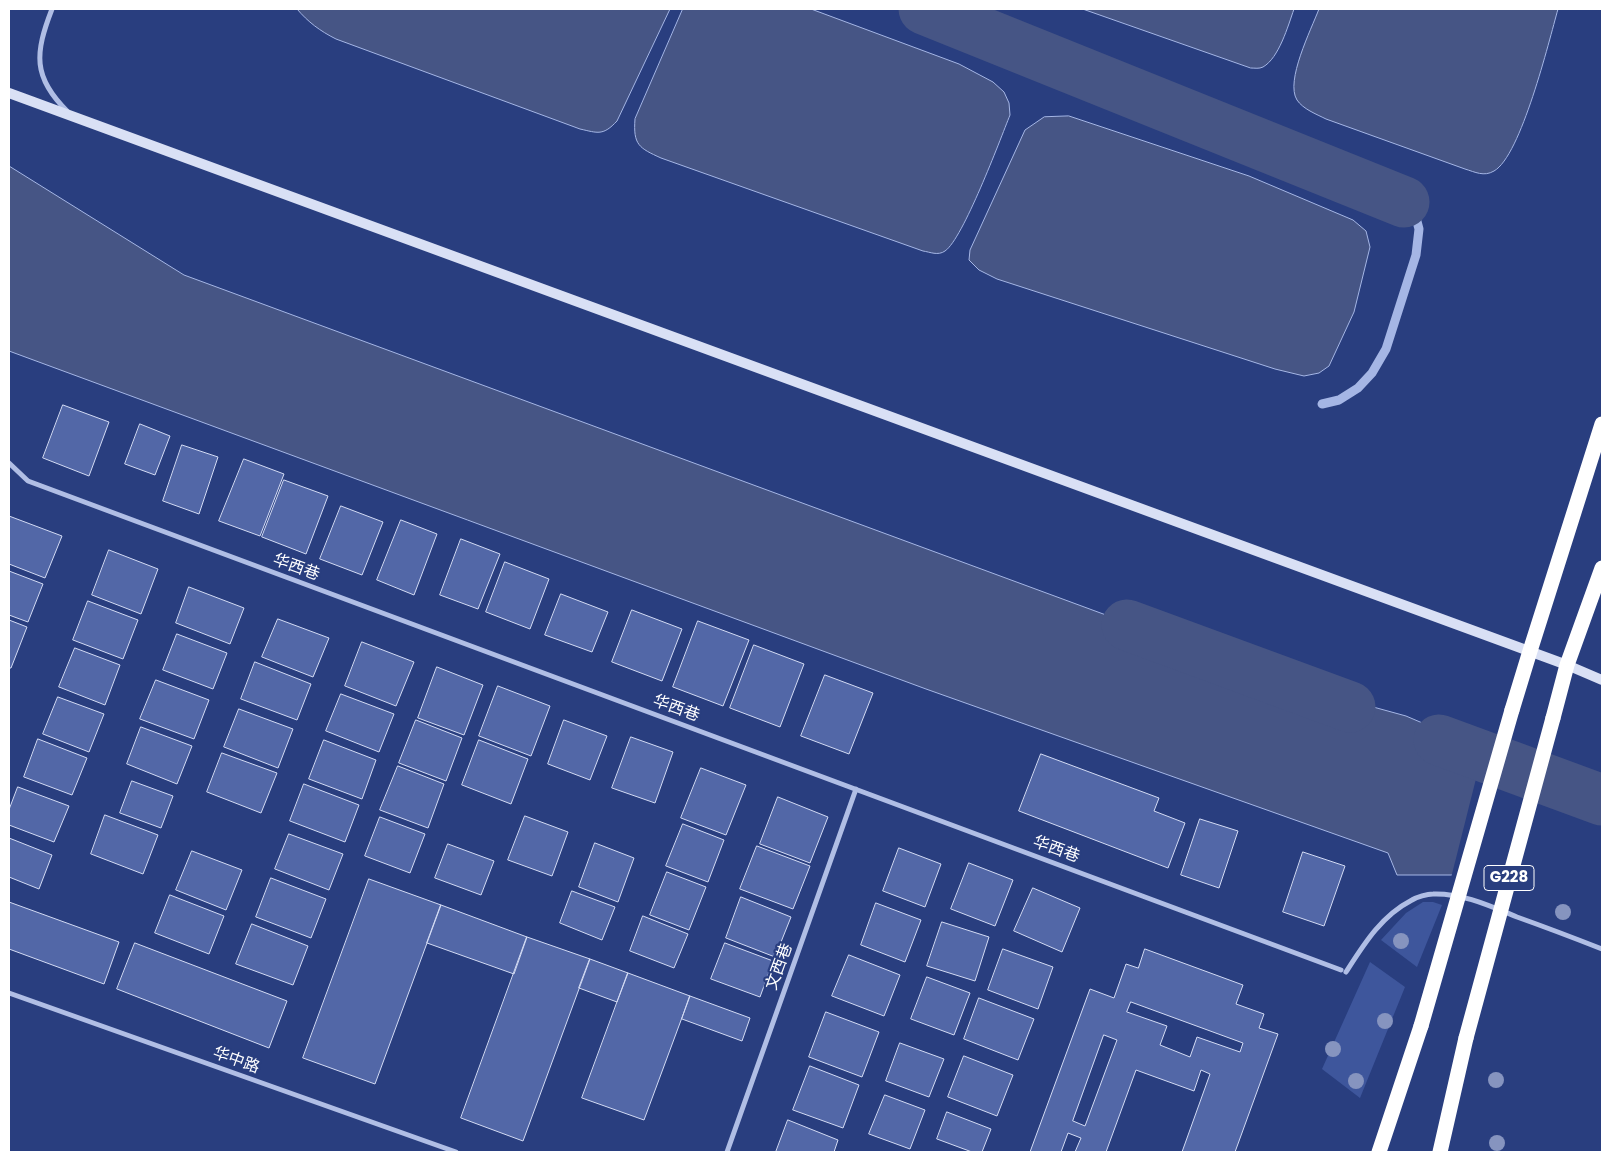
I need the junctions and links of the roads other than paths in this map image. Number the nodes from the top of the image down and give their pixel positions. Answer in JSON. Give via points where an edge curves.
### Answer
{"nodes":[{"id":1,"x":52,"y":9,"type":"edge"},
{"id":2,"x":9,"y":93,"type":"edge"},
{"id":3,"x":72,"y":116,"type":"junction"},
{"id":4,"x":1602,"y":424,"type":"edge"},
{"id":5,"x":9,"y":462,"type":"edge"},
{"id":6,"x":1602,"y":568,"type":"edge"},
{"id":7,"x":1530,"y":651,"type":"junction"},
{"id":8,"x":1567,"y":665,"type":"junction"},
{"id":9,"x":1602,"y":680,"type":"edge"},
{"id":10,"x":856,"y":789,"type":"junction"},
{"id":11,"x":1602,"y":949,"type":"edge"},
{"id":12,"x":9,"y":993,"type":"edge"},
{"id":13,"x":456,"y":1152,"type":"edge"},
{"id":14,"x":727,"y":1152,"type":"edge"},
{"id":15,"x":1380,"y":1152,"type":"edge"},
{"id":16,"x":1440,"y":1152,"type":"edge"}],
"edges":[{"from":1,"to":3,"type":"street","via":[[42,35],[39,57],[43,79],[56,100]]},
{"from":2,"to":3,"type":"street"},
{"from":3,"to":7,"type":"street"},
{"from":4,"to":7,"type":"highway","number":"G228"},
{"from":5,"to":10,"type":"street","name":"华西巷","via":[[28,482]]},
{"from":6,"to":8,"type":"highway","number":"G228"},
{"from":7,"to":8,"type":"street"},
{"from":7,"to":15,"type":"highway","number":"G228","bridge":true,"via":[[1421,1026]]},
{"from":8,"to":9,"type":"street"},
{"from":8,"to":16,"type":"highway","number":"G228","bridge":true,"via":[[1466,1038]]},
{"from":10,"to":11,"type":"street","name":"华西巷","via":[[1344,971],[1367,938],[1396,910],[1413,899],[1431,894],[1454,895],[1476,901]]},
{"from":10,"to":14,"type":"street","name":"文西巷"},
{"from":12,"to":13,"type":"street","name":"华中路"}]}
